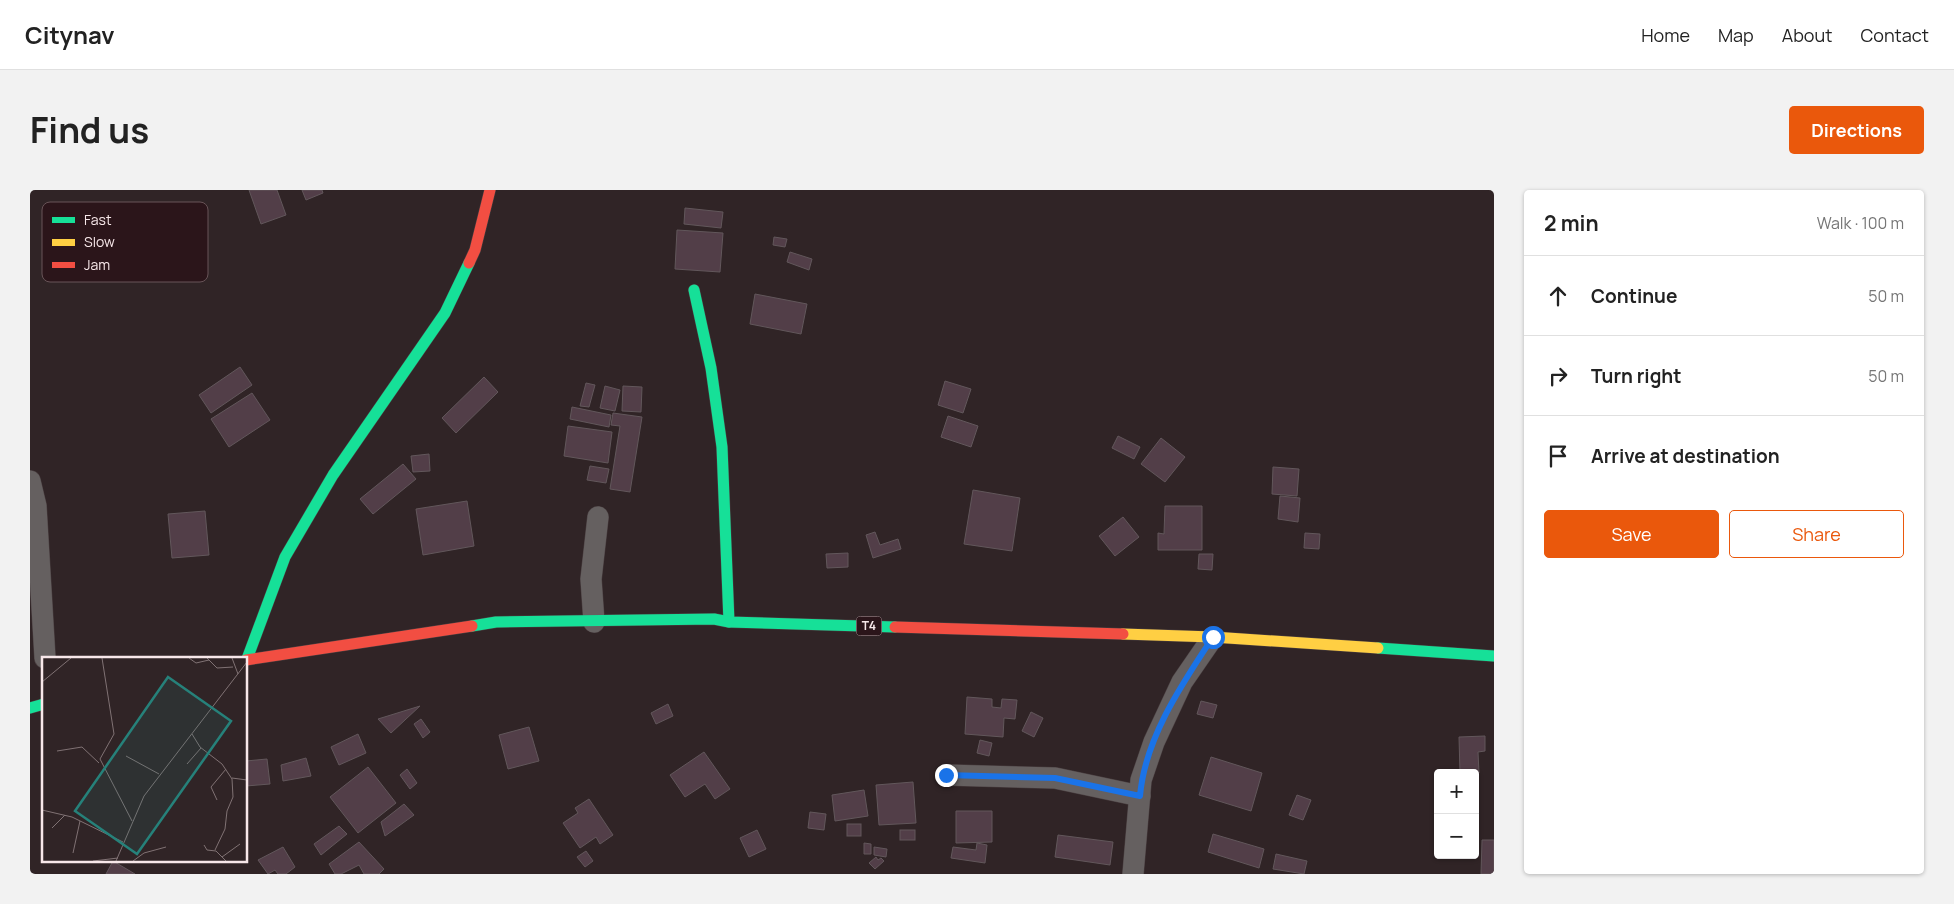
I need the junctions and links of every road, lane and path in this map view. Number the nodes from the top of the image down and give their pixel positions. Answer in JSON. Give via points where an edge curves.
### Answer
{"nodes":[{"id":1,"x":490,"y":190,"type":"edge"},
{"id":2,"x":694,"y":290,"type":"dead end"},
{"id":3,"x":30,"y":481,"type":"edge"},
{"id":4,"x":598,"y":517,"type":"dead end"},
{"id":5,"x":594,"y":622,"type":"junction"},
{"id":6,"x":729,"y":622,"type":"junction"},
{"id":7,"x":1213,"y":637,"type":"junction"},
{"id":8,"x":1494,"y":656,"type":"edge"},
{"id":9,"x":45,"y":657,"type":"edge"},
{"id":10,"x":248,"y":657,"type":"edge"},
{"id":11,"x":248,"y":660,"type":"edge"},
{"id":12,"x":946,"y":775,"type":"dead end"},
{"id":13,"x":1140,"y":796,"type":"junction"},
{"id":14,"x":1134,"y":874,"type":"edge"}],
"edges":[{"from":1,"to":10,"type":"main road","via":[[475,250],[445,313],[333,475],[285,558]]},
{"from":2,"to":6,"type":"main road","via":[[714,377],[720,424]]},
{"from":3,"to":9,"type":"street","via":[[36,506]]},
{"from":4,"to":5,"type":"street","via":[[591,579]]},
{"from":5,"to":6,"type":"main road","number":"T4","via":[[714,619]]},
{"from":5,"to":11,"type":"main road","number":"T4","via":[[496,622]]},
{"from":6,"to":7,"type":"main road","number":"T4"},
{"from":7,"to":8,"type":"main road","number":"T4"},
{"from":7,"to":13,"type":"street","via":[[1182,682],[1154,742],[1141,780]]},
{"from":12,"to":13,"type":"street","via":[[1055,778]]},
{"from":13,"to":14,"type":"street"}]}
